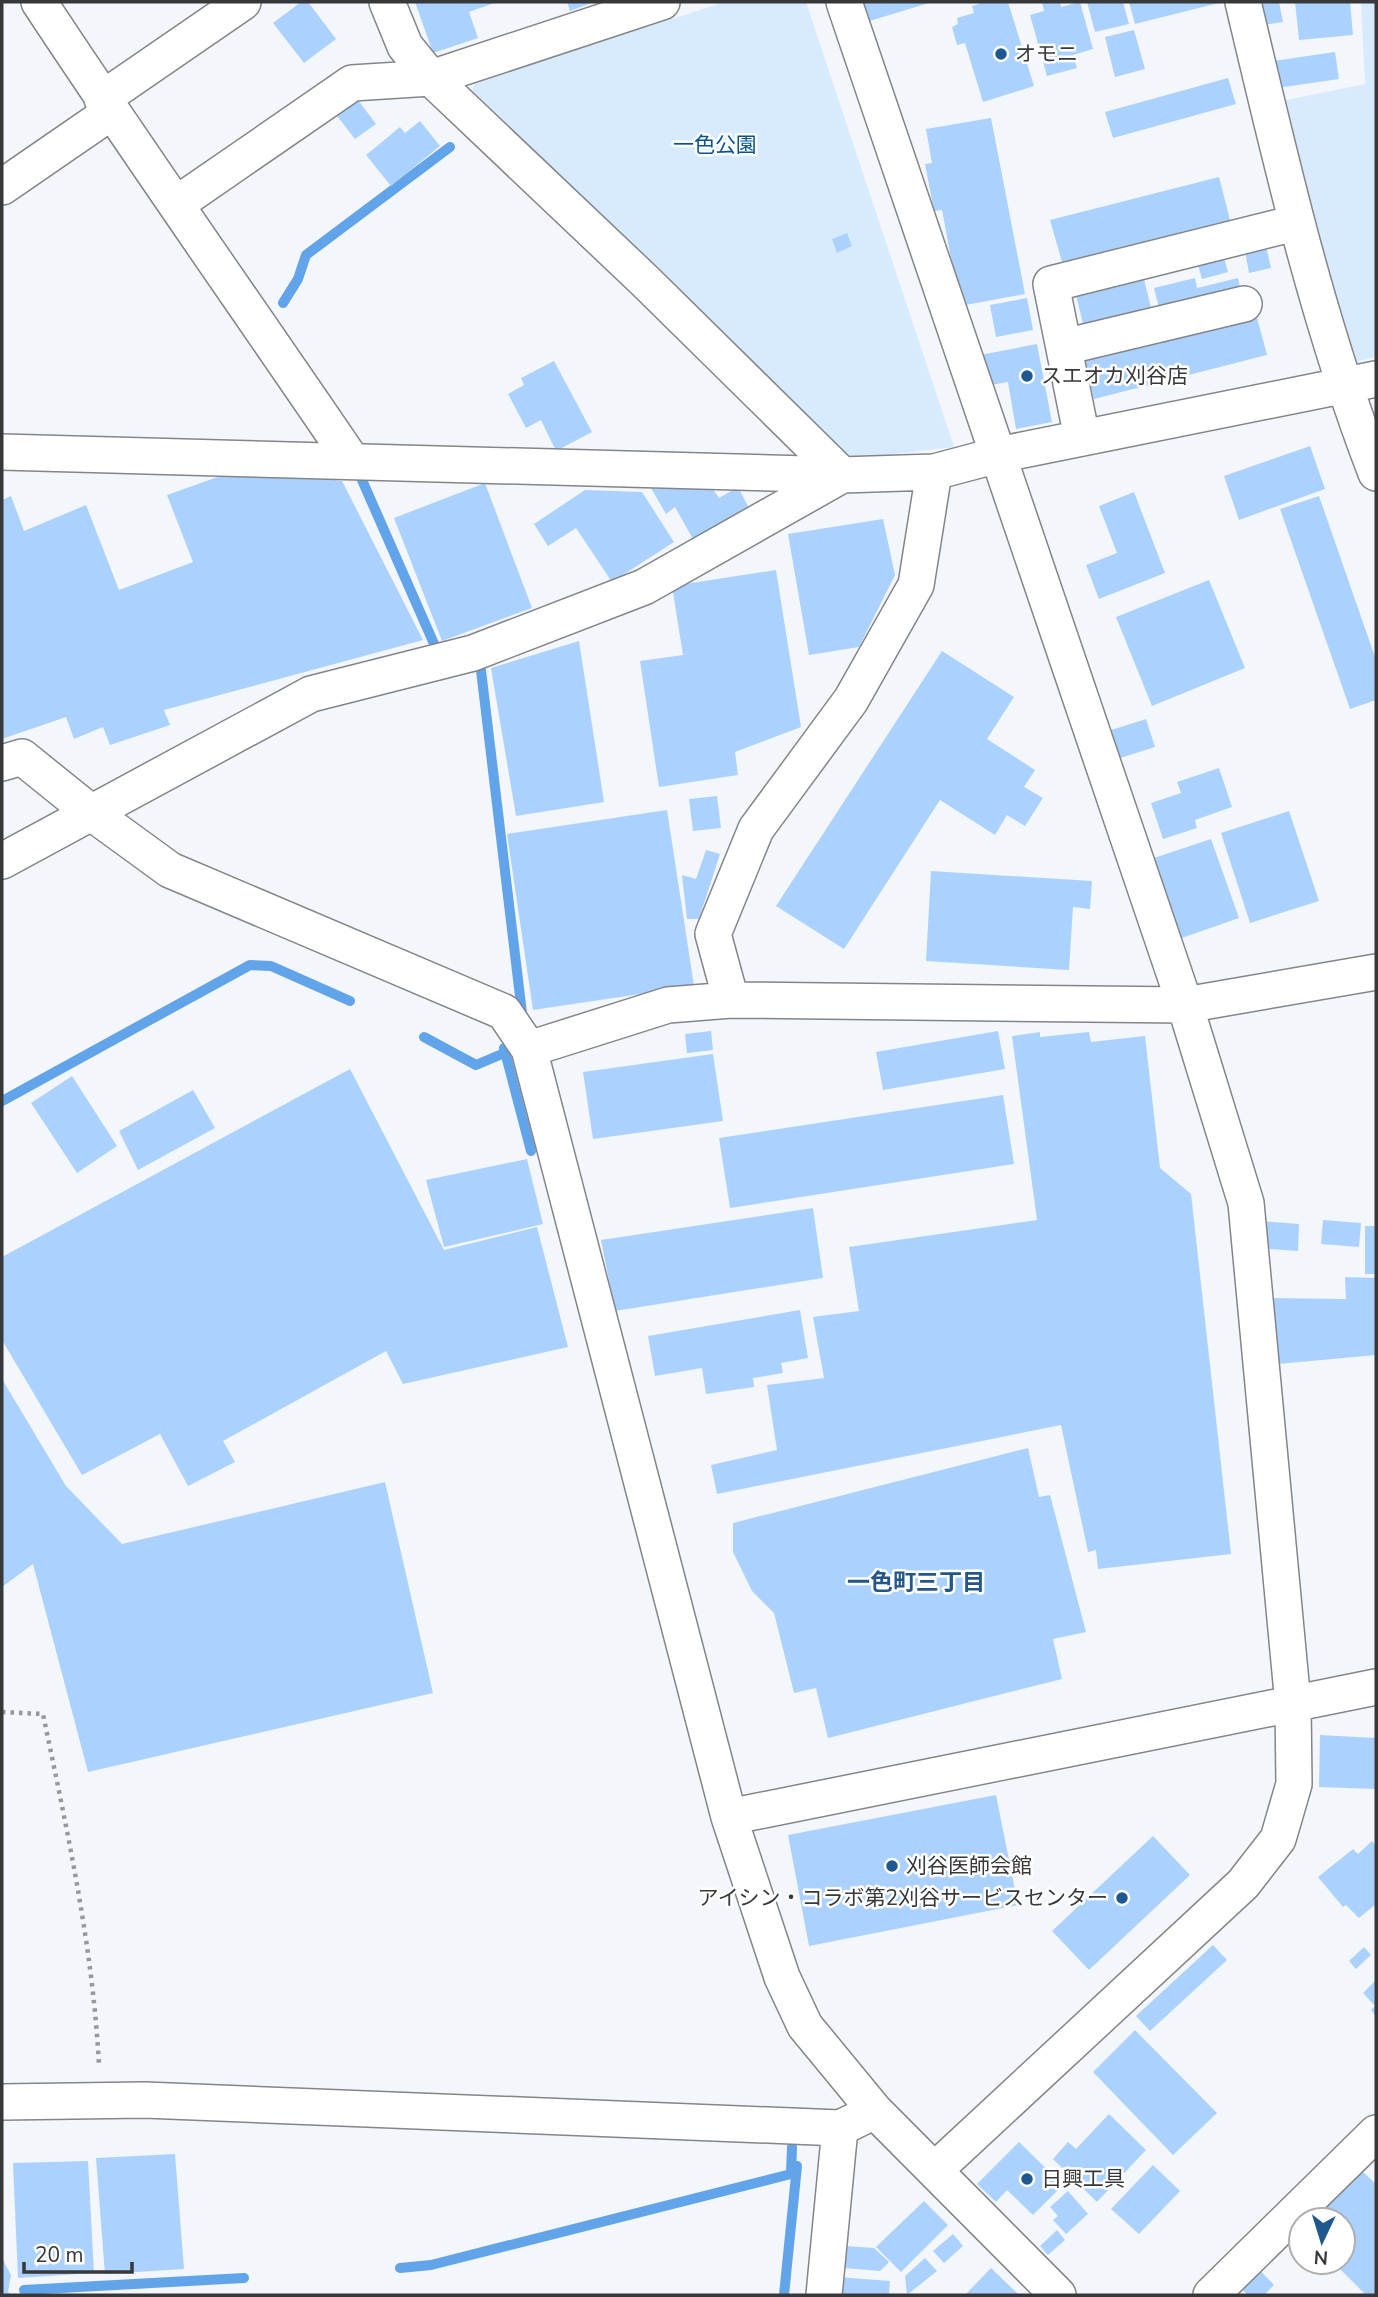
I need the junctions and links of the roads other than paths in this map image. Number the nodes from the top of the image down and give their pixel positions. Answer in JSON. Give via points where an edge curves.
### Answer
{"nodes":[{"id":1,"x":39,"y":2,"type":"edge"},
{"id":2,"x":243,"y":2,"type":"edge"},
{"id":3,"x":387,"y":2,"type":"edge"},
{"id":4,"x":662,"y":2,"type":"edge"},
{"id":5,"x":844,"y":2,"type":"edge"},
{"id":6,"x":1243,"y":2,"type":"edge"},
{"id":7,"x":431,"y":78,"type":"junction"},
{"id":8,"x":107,"y":105,"type":"junction"},
{"id":9,"x":2,"y":187,"type":"edge"},
{"id":10,"x":178,"y":204,"type":"junction"},
{"id":11,"x":1295,"y":223,"type":"junction"},
{"id":12,"x":1244,"y":304,"type":"dead end"},
{"id":13,"x":1064,"y":347,"type":"junction"},
{"id":14,"x":1376,"y":379,"type":"edge"},
{"id":15,"x":1343,"y":386,"type":"junction"},
{"id":16,"x":1082,"y":438,"type":"junction"},
{"id":17,"x":2,"y":452,"type":"edge"},
{"id":18,"x":998,"y":455,"type":"junction"},
{"id":19,"x":352,"y":461,"type":"junction"},
{"id":20,"x":934,"y":472,"type":"junction"},
{"id":21,"x":1376,"y":473,"type":"edge"},
{"id":22,"x":842,"y":475,"type":"junction"},
{"id":23,"x":2,"y":763,"type":"edge"},
{"id":24,"x":89,"y":811,"type":"junction"},
{"id":25,"x":2,"y":861,"type":"edge"},
{"id":26,"x":1376,"y":972,"type":"edge"},
{"id":27,"x":731,"y":1000,"type":"junction"},
{"id":28,"x":1185,"y":1005,"type":"junction"},
{"id":29,"x":529,"y":1049,"type":"junction"},
{"id":30,"x":1376,"y":1687,"type":"edge"},
{"id":31,"x":1293,"y":1703,"type":"junction"},
{"id":32,"x":729,"y":1817,"type":"junction"},
{"id":33,"x":2,"y":2102,"type":"edge"},
{"id":34,"x":875,"y":2111,"type":"junction"},
{"id":35,"x":839,"y":2128,"type":"junction"},
{"id":36,"x":1376,"y":2133,"type":"edge"},
{"id":37,"x":936,"y":2169,"type":"junction"},
{"id":38,"x":824,"y":2295,"type":"edge"},
{"id":39,"x":1058,"y":2295,"type":"edge"},
{"id":40,"x":1211,"y":2295,"type":"edge"}],
"edges":[{"from":1,"to":8,"type":"street"},
{"from":2,"to":8,"type":"street"},
{"from":3,"to":7,"type":"street","via":[[405,46]]},
{"from":4,"to":7,"type":"street"},
{"from":5,"to":18,"type":"street"},
{"from":6,"to":11,"type":"street"},
{"from":7,"to":10,"type":"street","via":[[352,83]]},
{"from":7,"to":22,"type":"street"},
{"from":8,"to":9,"type":"street"},
{"from":8,"to":10,"type":"street"},
{"from":10,"to":19,"type":"street"},
{"from":11,"to":13,"type":"street","via":[[1051,284]]},
{"from":11,"to":15,"type":"street"},
{"from":12,"to":13,"type":"street"},
{"from":13,"to":16,"type":"street"},
{"from":14,"to":15,"type":"street"},
{"from":15,"to":16,"type":"street"},
{"from":15,"to":21,"type":"street"},
{"from":16,"to":18,"type":"street"},
{"from":17,"to":19,"type":"street"},
{"from":18,"to":20,"type":"street"},
{"from":18,"to":28,"type":"street"},
{"from":19,"to":22,"type":"street"},
{"from":20,"to":22,"type":"street"},
{"from":20,"to":27,"type":"street","via":[[916,585],[851,701],[756,829],[713,934]]},
{"from":22,"to":24,"type":"street","via":[[644,587],[473,653],[312,694]]},
{"from":23,"to":24,"type":"street","via":[[22,757]]},
{"from":24,"to":25,"type":"street"},
{"from":24,"to":29,"type":"street","via":[[170,870],[504,1012]]},
{"from":26,"to":28,"type":"street"},
{"from":27,"to":28,"type":"street"},
{"from":27,"to":29,"type":"street","via":[[668,1005]]},
{"from":28,"to":31,"type":"street","via":[[1247,1203]]},
{"from":29,"to":32,"type":"street"},
{"from":30,"to":31,"type":"street"},
{"from":31,"to":32,"type":"street"},
{"from":31,"to":37,"type":"street","via":[[1294,1784],[1278,1839],[1243,1884]]},
{"from":32,"to":34,"type":"street","via":[[782,1977],[805,2026]]},
{"from":33,"to":35,"type":"street","via":[[100,2100]]},
{"from":34,"to":35,"type":"street"},
{"from":34,"to":37,"type":"street"},
{"from":35,"to":38,"type":"street"},
{"from":36,"to":40,"type":"street"},
{"from":37,"to":39,"type":"street"}]}
